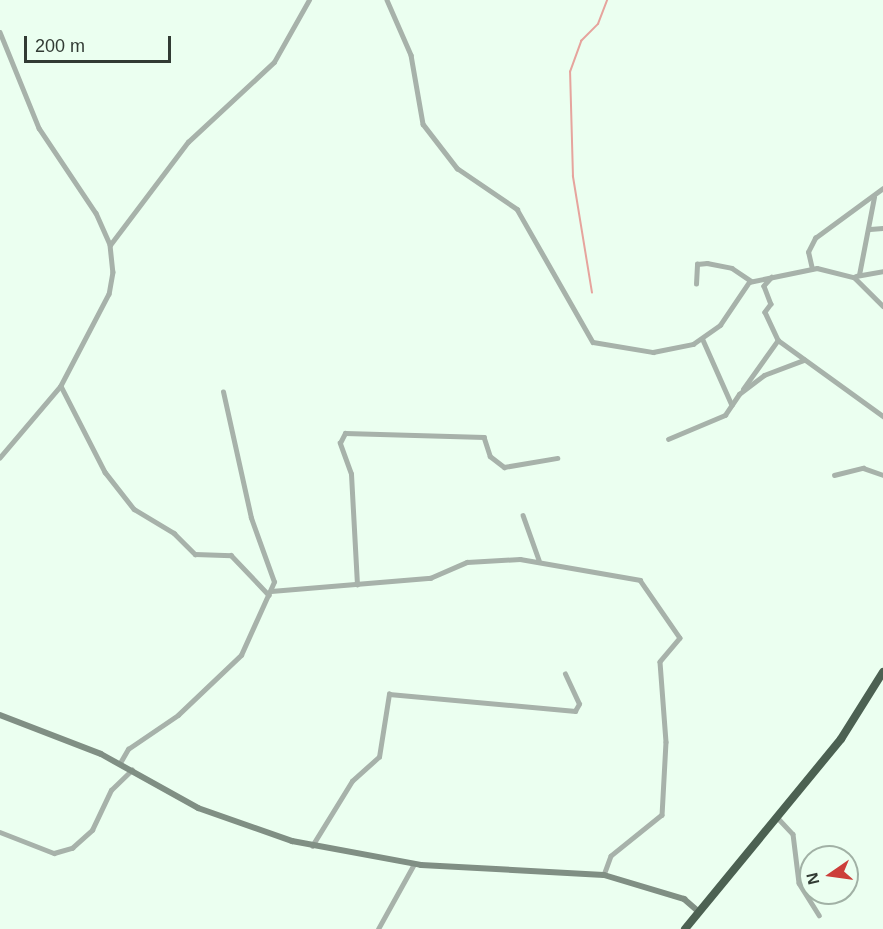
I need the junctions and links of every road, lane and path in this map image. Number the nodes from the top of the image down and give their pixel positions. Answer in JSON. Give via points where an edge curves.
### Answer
{"nodes":[{"id":1,"x":309,"y":0,"type":"edge"},
{"id":2,"x":387,"y":0,"type":"edge"},
{"id":3,"x":0,"y":33,"type":"edge"},
{"id":4,"x":883,"y":188,"type":"edge"},
{"id":5,"x":876,"y":194,"type":"junction"},
{"id":6,"x":883,"y":228,"type":"edge"},
{"id":7,"x":870,"y":229,"type":"junction"},
{"id":8,"x":110,"y":245,"type":"junction"},
{"id":9,"x":812,"y":269,"type":"junction"},
{"id":10,"x":883,"y":271,"type":"edge"},
{"id":11,"x":856,"y":276,"type":"junction"},
{"id":12,"x":772,"y":277,"type":"junction"},
{"id":13,"x":751,"y":281,"type":"junction"},
{"id":14,"x":696,"y":284,"type":"dead end"},
{"id":15,"x":883,"y":306,"type":"edge"},
{"id":16,"x":704,"y":340,"type":"junction"},
{"id":17,"x":778,"y":340,"type":"junction"},
{"id":18,"x":804,"y":360,"type":"junction"},
{"id":19,"x":61,"y":386,"type":"junction"},
{"id":20,"x":223,"y":392,"type":"dead end"},
{"id":21,"x":739,"y":394,"type":"junction"},
{"id":22,"x":732,"y":406,"type":"junction"},
{"id":23,"x":883,"y":416,"type":"edge"},
{"id":24,"x":668,"y":439,"type":"dead end"},
{"id":25,"x":0,"y":458,"type":"edge"},
{"id":26,"x":557,"y":458,"type":"dead end"},
{"id":27,"x":834,"y":475,"type":"dead end"},
{"id":28,"x":883,"y":475,"type":"edge"},
{"id":29,"x":523,"y":515,"type":"dead end"},
{"id":30,"x":539,"y":560,"type":"junction"},
{"id":31,"x":357,"y":585,"type":"junction"},
{"id":32,"x":270,"y":593,"type":"junction"},
{"id":33,"x":883,"y":672,"type":"edge"},
{"id":34,"x":564,"y":674,"type":"dead end"},
{"id":35,"x":0,"y":715,"type":"edge"},
{"id":36,"x":120,"y":763,"type":"junction"},
{"id":37,"x":132,"y":770,"type":"junction"},
{"id":38,"x":777,"y":817,"type":"junction"},
{"id":39,"x":0,"y":832,"type":"edge"},
{"id":40,"x":312,"y":846,"type":"junction"},
{"id":41,"x":414,"y":864,"type":"junction"},
{"id":42,"x":604,"y":875,"type":"junction"},
{"id":43,"x":697,"y":913,"type":"junction"},
{"id":44,"x":819,"y":915,"type":"dead end"},
{"id":45,"x":378,"y":929,"type":"edge"},
{"id":46,"x":683,"y":929,"type":"edge"}],
"edges":[{"from":1,"to":8,"type":"street","via":[[274,62],[188,142]]},
{"from":2,"to":16,"type":"street","via":[[411,55],[423,124],[457,168],[517,209],[573,300],[590,339],[653,352]]},
{"from":3,"to":8,"type":"street","via":[[39,128],[86,197]]},
{"from":4,"to":5,"type":"street"},
{"from":5,"to":7,"type":"street","via":[[869,208]]},
{"from":5,"to":9,"type":"street","via":[[835,218],[815,238],[808,252]]},
{"from":6,"to":7,"type":"street"},
{"from":7,"to":11,"type":"street"},
{"from":8,"to":19,"type":"street","via":[[110,294]]},
{"from":9,"to":11,"type":"street"},
{"from":9,"to":12,"type":"street"},
{"from":10,"to":11,"type":"street"},
{"from":11,"to":15,"type":"street"},
{"from":12,"to":13,"type":"street"},
{"from":12,"to":17,"type":"street","via":[[764,286],[771,304],[765,312]]},
{"from":13,"to":14,"type":"street","via":[[732,268],[707,263],[697,264]]},
{"from":13,"to":16,"type":"street"},
{"from":16,"to":22,"type":"street"},
{"from":17,"to":18,"type":"street"},
{"from":17,"to":21,"type":"street"},
{"from":18,"to":21,"type":"street","via":[[773,370]]},
{"from":18,"to":23,"type":"street"},
{"from":19,"to":25,"type":"street"},
{"from":19,"to":32,"type":"street","via":[[105,472],[134,509],[174,533],[195,554],[231,555]]},
{"from":20,"to":32,"type":"street","via":[[251,518],[272,575]]},
{"from":21,"to":22,"type":"street"},
{"from":22,"to":24,"type":"street","via":[[709,423]]},
{"from":26,"to":31,"type":"street","via":[[504,467],[490,456],[484,437],[345,433],[340,443],[351,474]]},
{"from":27,"to":28,"type":"street","via":[[863,468]]},
{"from":29,"to":30,"type":"street"},
{"from":30,"to":31,"type":"street","via":[[467,562],[430,578]]},
{"from":30,"to":42,"type":"street","via":[[640,579],[680,635],[677,647],[660,662],[666,742],[662,815],[611,856]]},
{"from":31,"to":32,"type":"street"},
{"from":32,"to":36,"type":"street","via":[[241,655],[178,715],[128,749]]},
{"from":33,"to":38,"type":"highway","via":[[848,729]]},
{"from":34,"to":40,"type":"street","via":[[579,704],[575,711],[389,694],[379,756],[352,782]]},
{"from":35,"to":36,"type":"street"},
{"from":36,"to":37,"type":"street"},
{"from":37,"to":39,"type":"street","via":[[111,790],[92,830],[72,848],[54,853]]},
{"from":37,"to":40,"type":"street","via":[[204,810]]},
{"from":38,"to":43,"type":"highway"},
{"from":38,"to":44,"type":"street","via":[[793,834],[799,883]]},
{"from":40,"to":41,"type":"street"},
{"from":41,"to":42,"type":"street"},
{"from":41,"to":45,"type":"street"},
{"from":42,"to":43,"type":"street","via":[[684,899]]},
{"from":43,"to":46,"type":"highway"}]}
